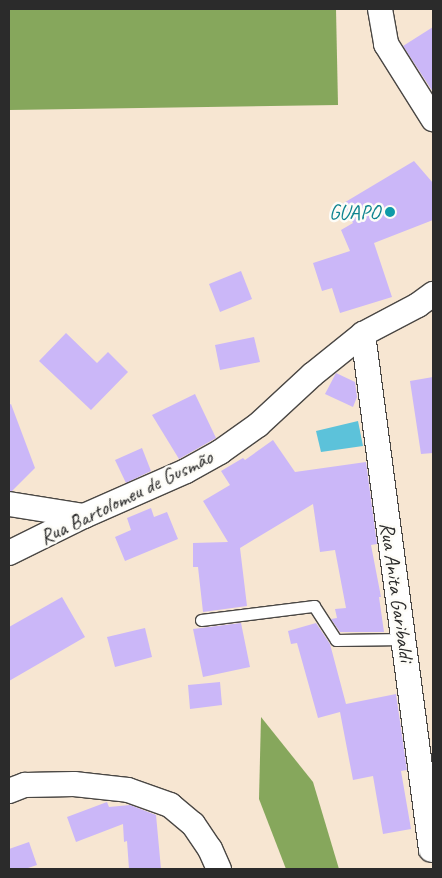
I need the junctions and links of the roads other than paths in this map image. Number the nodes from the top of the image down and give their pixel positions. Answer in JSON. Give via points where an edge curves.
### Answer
{"nodes":[{"id":1,"x":380,"y":9,"type":"edge"},
{"id":2,"x":433,"y":119,"type":"edge"},
{"id":3,"x":433,"y":294,"type":"edge"},
{"id":4,"x":363,"y":334,"type":"junction"},
{"id":5,"x":9,"y":504,"type":"edge"},
{"id":6,"x":84,"y":516,"type":"junction"},
{"id":7,"x":9,"y":553,"type":"edge"},
{"id":8,"x":201,"y":620,"type":"dead end"},
{"id":9,"x":404,"y":639,"type":"junction"},
{"id":10,"x":9,"y":791,"type":"edge"},
{"id":11,"x":431,"y":850,"type":"dead end"},
{"id":12,"x":219,"y":869,"type":"edge"}],
"edges":[{"from":1,"to":2,"type":"street","via":[[386,44]]},
{"from":3,"to":4,"type":"street","name":"Rua Bartolomeu de Gusmão"},
{"from":4,"to":6,"type":"street","name":"Rua Bartolomeu de Gusmão","via":[[258,425],[220,452],[186,471]]},
{"from":4,"to":9,"type":"street","name":"Rua Anita Garibaldi"},
{"from":5,"to":6,"type":"street"},
{"from":6,"to":7,"type":"street","name":"Rua Bartolomeu de Gusmão"},
{"from":8,"to":9,"type":"lane","via":[[314,606],[336,640]]},
{"from":9,"to":11,"type":"street","name":"Rua Anita Garibaldi"},
{"from":10,"to":12,"type":"street","via":[[25,785],[74,784],[128,790],[170,805],[193,824]]}]}
